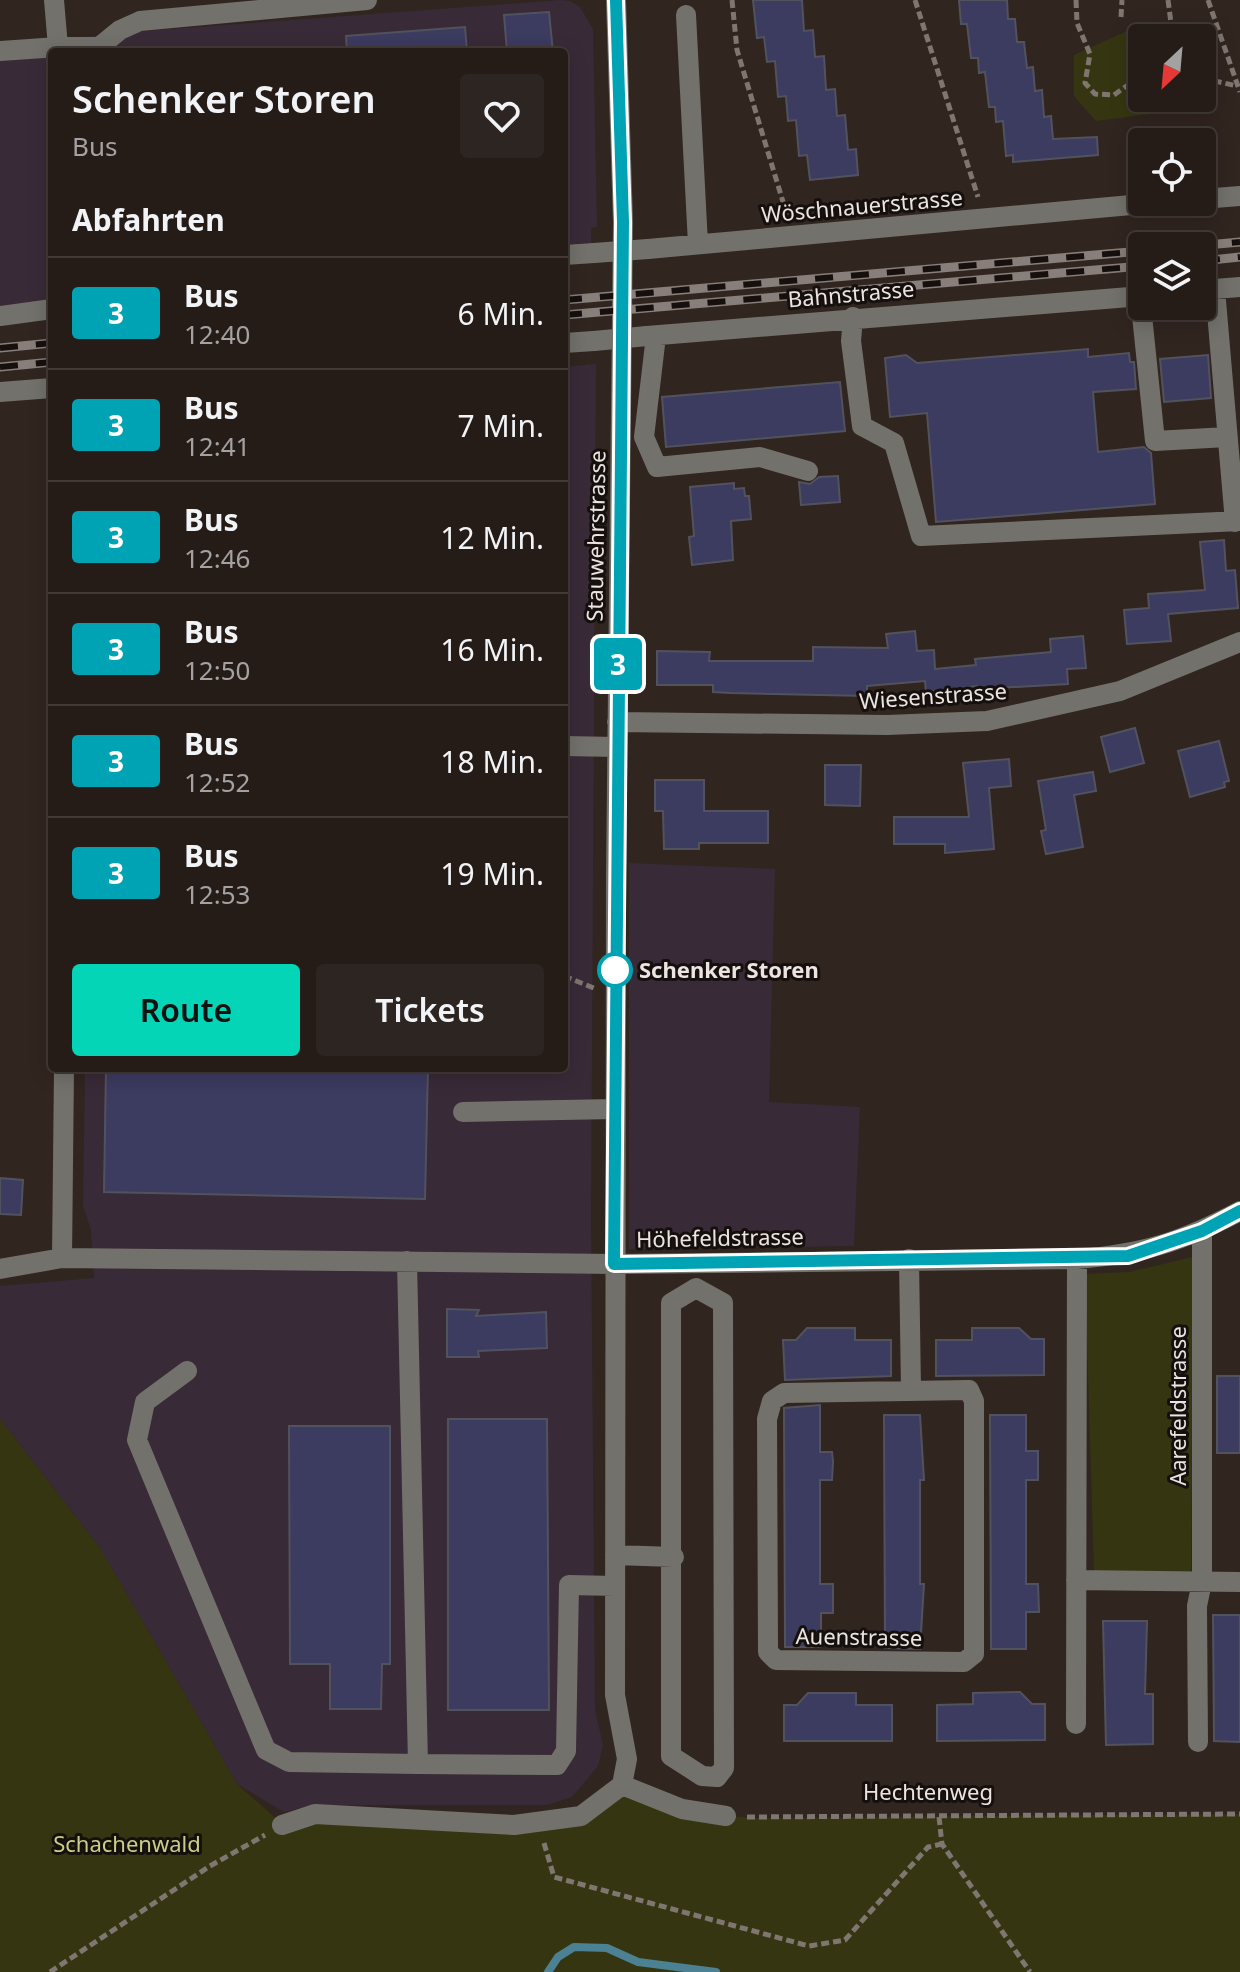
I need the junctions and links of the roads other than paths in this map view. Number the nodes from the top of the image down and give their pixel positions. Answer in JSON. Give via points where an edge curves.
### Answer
{"nodes":[{"id":1,"x":54,"y":0,"type":"edge"},
{"id":2,"x":367,"y":0,"type":"edge"},
{"id":3,"x":616,"y":0,"type":"edge"},
{"id":4,"x":686,"y":15,"type":"dead end"},
{"id":5,"x":58,"y":47,"type":"junction"},
{"id":6,"x":70,"y":48,"type":"edge"},
{"id":7,"x":98,"y":48,"type":"edge"},
{"id":8,"x":0,"y":51,"type":"edge"},
{"id":9,"x":1240,"y":196,"type":"edge"},
{"id":10,"x":1216,"y":198,"type":"edge"},
{"id":11,"x":1128,"y":205,"type":"edge"},
{"id":12,"x":698,"y":244,"type":"junction"},
{"id":13,"x":568,"y":255,"type":"edge"},
{"id":14,"x":1240,"y":287,"type":"edge"},
{"id":15,"x":1216,"y":289,"type":"edge"},
{"id":16,"x":1128,"y":297,"type":"edge"},
{"id":17,"x":48,"y":310,"type":"edge"},
{"id":18,"x":0,"y":316,"type":"edge"},
{"id":19,"x":853,"y":317,"type":"junction"},
{"id":20,"x":1143,"y":320,"type":"edge"},
{"id":21,"x":1213,"y":320,"type":"edge"},
{"id":22,"x":652,"y":336,"type":"junction"},
{"id":23,"x":568,"y":343,"type":"edge"},
{"id":24,"x":48,"y":388,"type":"edge"},
{"id":25,"x":0,"y":392,"type":"edge"},
{"id":26,"x":1227,"y":437,"type":"junction"},
{"id":27,"x":808,"y":471,"type":"dead end"},
{"id":28,"x":1237,"y":521,"type":"edge"},
{"id":29,"x":1240,"y":642,"type":"edge"},
{"id":30,"x":617,"y":722,"type":"junction"},
{"id":31,"x":568,"y":746,"type":"edge"},
{"id":32,"x":617,"y":747,"type":"junction"},
{"id":33,"x":64,"y":1072,"type":"edge"},
{"id":34,"x":615,"y":1109,"type":"junction"},
{"id":35,"x":463,"y":1112,"type":"dead end"},
{"id":36,"x":1240,"y":1211,"type":"edge"},
{"id":37,"x":1202,"y":1231,"type":"junction"},
{"id":38,"x":62,"y":1258,"type":"junction"},
{"id":39,"x":909,"y":1259,"type":"junction"},
{"id":40,"x":1077,"y":1259,"type":"junction"},
{"id":41,"x":407,"y":1261,"type":"junction"},
{"id":42,"x":614,"y":1264,"type":"junction"},
{"id":43,"x":0,"y":1269,"type":"edge"},
{"id":44,"x":187,"y":1371,"type":"dead end"},
{"id":45,"x":911,"y":1390,"type":"junction"},
{"id":46,"x":615,"y":1555,"type":"junction"},
{"id":47,"x":674,"y":1557,"type":"junction"},
{"id":48,"x":1076,"y":1580,"type":"junction"},
{"id":49,"x":1202,"y":1582,"type":"junction"},
{"id":50,"x":1240,"y":1582,"type":"edge"},
{"id":51,"x":615,"y":1586,"type":"junction"},
{"id":52,"x":1076,"y":1724,"type":"dead end"},
{"id":53,"x":1198,"y":1742,"type":"dead end"},
{"id":54,"x":418,"y":1764,"type":"junction"},
{"id":55,"x":622,"y":1785,"type":"junction"},
{"id":56,"x":726,"y":1816,"type":"road end"},
{"id":57,"x":282,"y":1825,"type":"road end"}],
"edges":[{"from":1,"to":5,"type":"street"},
{"from":2,"to":7,"type":"street","via":[[140,21]]},
{"from":3,"to":30,"type":"street","name":"Stauwehrstrasse","via":[[623,222]]},
{"from":4,"to":12,"type":"street"},
{"from":5,"to":6,"type":"street"},
{"from":5,"to":8,"type":"street"},
{"from":9,"to":10,"type":"street"},
{"from":11,"to":12,"type":"street","name":"Wöschnauerstrasse"},
{"from":12,"to":13,"type":"street","name":"Wöschnauerstrasse","bridge":true},
{"from":14,"to":15,"type":"street"},
{"from":16,"to":19,"type":"street","name":"Bahnstrasse"},
{"from":17,"to":18,"type":"street"},
{"from":19,"to":22,"type":"street","name":"Bahnstrasse"},
{"from":19,"to":28,"type":"street","via":[[862,426],[894,443],[921,536]]},
{"from":20,"to":26,"type":"street","via":[[1155,441]]},
{"from":21,"to":26,"type":"street"},
{"from":22,"to":23,"type":"street","name":"Bahnstrasse","bridge":true},
{"from":22,"to":27,"type":"street","via":[[644,437],[657,467],[760,457]]},
{"from":24,"to":25,"type":"street"},
{"from":26,"to":28,"type":"street"},
{"from":29,"to":30,"type":"street","name":"Wiesenstrasse","via":[[1120,691],[987,721]]},
{"from":30,"to":32,"type":"street","name":"Stauwehrstrasse"},
{"from":31,"to":32,"type":"street"},
{"from":32,"to":34,"type":"street","name":"Stauwehrstrasse"},
{"from":33,"to":38,"type":"street"},
{"from":34,"to":35,"type":"street"},
{"from":34,"to":42,"type":"street","name":"Stauwehrstrasse"},
{"from":36,"to":37,"type":"street","name":"Höhefeldstrasse"},
{"from":37,"to":40,"type":"street","name":"Höhefeldstrasse","via":[[1128,1256]]},
{"from":37,"to":49,"type":"street","name":"Aarefeldstrasse"},
{"from":38,"to":41,"type":"street","name":"Höhefeldstrasse"},
{"from":38,"to":43,"type":"street","name":"Höhefeldstrasse"},
{"from":39,"to":40,"type":"street","name":"Höhefeldstrasse"},
{"from":39,"to":42,"type":"street","name":"Höhefeldstrasse"},
{"from":39,"to":45,"type":"street"},
{"from":40,"to":48,"type":"street"},
{"from":41,"to":42,"type":"street","name":"Höhefeldstrasse"},
{"from":41,"to":54,"type":"street"},
{"from":42,"to":46,"type":"street","name":"Stauwehrstrasse"},
{"from":44,"to":54,"type":"street","via":[[145,1402],[137,1440],[266,1750],[289,1762]]},
{"from":45,"to":45,"type":"street","name":"Auenstrasse","via":[[784,1393],[772,1401],[767,1419],[768,1652],[776,1660],[964,1662],[974,1654],[974,1401],[969,1390]]},
{"from":46,"to":47,"type":"street"},
{"from":46,"to":51,"type":"street","name":"Stauwehrstrasse"},
{"from":47,"to":47,"type":"street","via":[[671,1756],[702,1776],[717,1777],[724,1768],[723,1303],[696,1288],[671,1303]]},
{"from":48,"to":49,"type":"street"},
{"from":48,"to":52,"type":"street"},
{"from":49,"to":50,"type":"street"},
{"from":49,"to":53,"type":"street","name":"Aarefeldstrasse","via":[[1197,1606]]},
{"from":51,"to":54,"type":"street","via":[[569,1585],[566,1751],[557,1765]]},
{"from":51,"to":55,"type":"street","name":"Stauwehrstrasse","via":[[615,1695],[627,1759]]},
{"from":55,"to":56,"type":"street","via":[[682,1809]]},
{"from":55,"to":57,"type":"street","via":[[581,1816],[514,1825],[315,1814]]}]}
